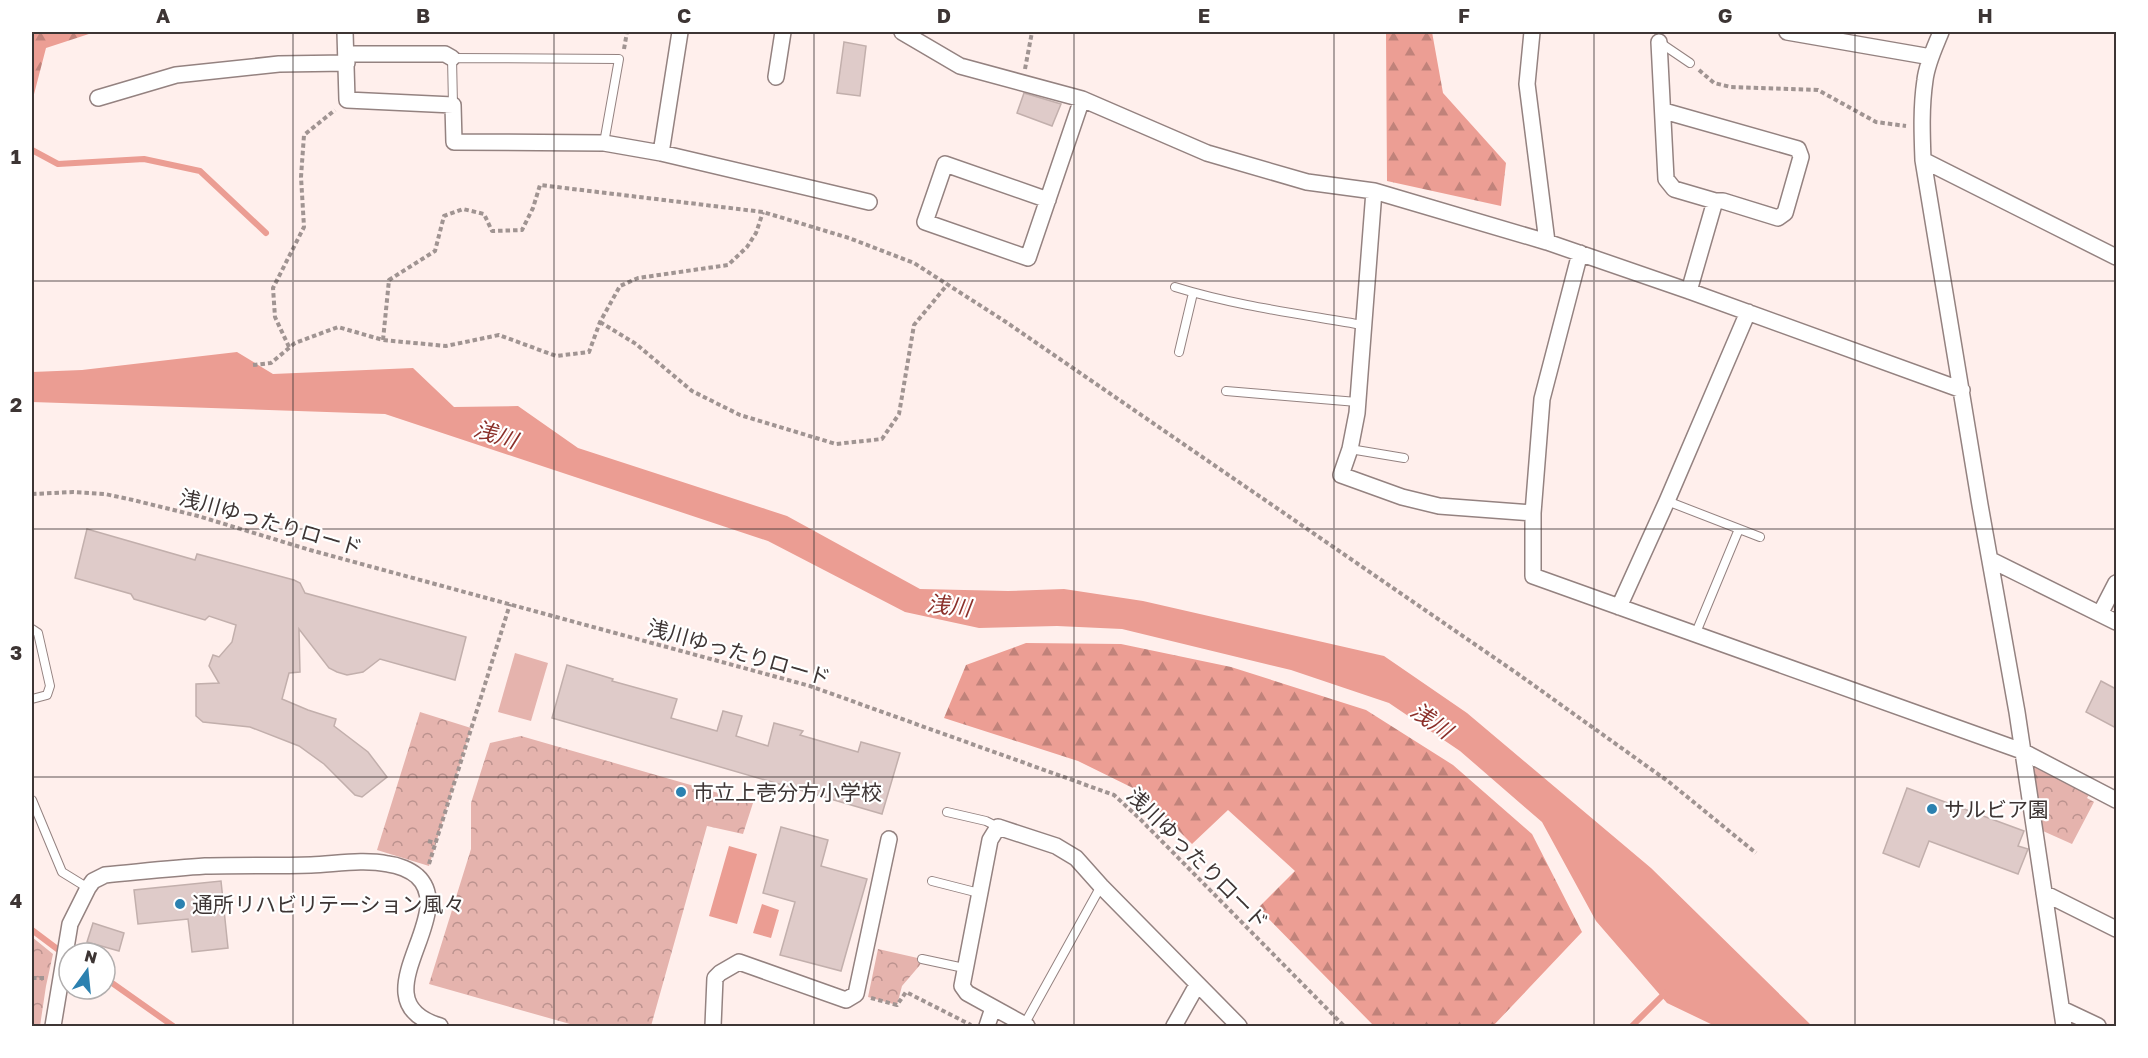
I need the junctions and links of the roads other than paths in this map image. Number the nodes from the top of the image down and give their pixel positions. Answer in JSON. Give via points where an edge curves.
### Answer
{"nodes":[{"id":1,"x":345,"y":32,"type":"edge"},
{"id":2,"x":680,"y":32,"type":"edge"},
{"id":3,"x":783,"y":32,"type":"edge"},
{"id":4,"x":902,"y":32,"type":"edge"},
{"id":5,"x":1532,"y":32,"type":"edge"},
{"id":6,"x":1787,"y":32,"type":"edge"},
{"id":7,"x":1941,"y":32,"type":"edge"},
{"id":8,"x":1659,"y":42,"type":"joint"},
{"id":9,"x":1931,"y":57,"type":"junction"},
{"id":10,"x":452,"y":58,"type":"junction"},
{"id":11,"x":346,"y":59,"type":"junction"},
{"id":12,"x":1690,"y":63,"type":"road end"},
{"id":13,"x":776,"y":77,"type":"dead end"},
{"id":14,"x":98,"y":98,"type":"dead end"},
{"id":15,"x":1082,"y":99,"type":"junction"},
{"id":16,"x":453,"y":105,"type":"junction"},
{"id":17,"x":1664,"y":111,"type":"junction"},
{"id":18,"x":604,"y":143,"type":"junction"},
{"id":19,"x":660,"y":153,"type":"junction"},
{"id":20,"x":1923,"y":160,"type":"junction"},
{"id":21,"x":1374,"y":191,"type":"junction"},
{"id":22,"x":1048,"y":200,"type":"junction"},
{"id":23,"x":1715,"y":201,"type":"junction"},
{"id":24,"x":868,"y":202,"type":"dead end"},
{"id":25,"x":1547,"y":242,"type":"junction"},
{"id":26,"x":1580,"y":253,"type":"junction"},
{"id":27,"x":2116,"y":257,"type":"edge"},
{"id":28,"x":1175,"y":287,"type":"dead end"},
{"id":29,"x":1689,"y":291,"type":"junction"},
{"id":30,"x":1193,"y":292,"type":"junction"},
{"id":31,"x":1748,"y":312,"type":"junction"},
{"id":32,"x":1363,"y":325,"type":"junction"},
{"id":33,"x":1179,"y":352,"type":"dead end"},
{"id":34,"x":1226,"y":390,"type":"dead end"},
{"id":35,"x":1962,"y":390,"type":"junction"},
{"id":36,"x":1357,"y":402,"type":"junction"},
{"id":37,"x":1350,"y":449,"type":"junction"},
{"id":38,"x":1404,"y":458,"type":"dead end"},
{"id":39,"x":1667,"y":501,"type":"junction"},
{"id":40,"x":1533,"y":513,"type":"junction"},
{"id":41,"x":1739,"y":529,"type":"junction"},
{"id":42,"x":1760,"y":537,"type":"dead end"},
{"id":43,"x":1991,"y":560,"type":"junction"},
{"id":44,"x":2116,"y":583,"type":"edge"},
{"id":45,"x":1619,"y":607,"type":"junction"},
{"id":46,"x":2100,"y":614,"type":"junction"},
{"id":47,"x":2116,"y":622,"type":"edge"},
{"id":48,"x":32,"y":629,"type":"edge"},
{"id":49,"x":1695,"y":635,"type":"junction"},
{"id":50,"x":32,"y":699,"type":"edge"},
{"id":51,"x":2022,"y":751,"type":"junction"},
{"id":52,"x":32,"y":800,"type":"edge"},
{"id":53,"x":2116,"y":800,"type":"edge"},
{"id":54,"x":947,"y":812,"type":"dead end"},
{"id":55,"x":998,"y":827,"type":"junction"},
{"id":56,"x":889,"y":839,"type":"dead end"},
{"id":57,"x":932,"y":881,"type":"dead end"},
{"id":58,"x":1101,"y":886,"type":"junction"},
{"id":59,"x":88,"y":888,"type":"junction"},
{"id":60,"x":979,"y":893,"type":"junction"},
{"id":61,"x":2044,"y":893,"type":"junction"},
{"id":62,"x":2116,"y":929,"type":"edge"},
{"id":63,"x":922,"y":959,"type":"dead end"},
{"id":64,"x":964,"y":969,"type":"junction"},
{"id":65,"x":1197,"y":985,"type":"junction"},
{"id":66,"x":993,"y":1008,"type":"junction"},
{"id":67,"x":2062,"y":1009,"type":"junction"},
{"id":68,"x":53,"y":1026,"type":"edge"},
{"id":69,"x":440,"y":1026,"type":"edge"},
{"id":70,"x":713,"y":1026,"type":"edge"},
{"id":71,"x":987,"y":1026,"type":"edge"},
{"id":72,"x":1025,"y":1026,"type":"edge"},
{"id":73,"x":1174,"y":1026,"type":"edge"},
{"id":74,"x":1239,"y":1026,"type":"edge"},
{"id":75,"x":2064,"y":1026,"type":"edge"},
{"id":76,"x":2098,"y":1026,"type":"edge"}],
"edges":[{"from":1,"to":11,"type":"street"},
{"from":2,"to":19,"type":"street"},
{"from":3,"to":13,"type":"street"},
{"from":4,"to":15,"type":"street","via":[[960,66]]},
{"from":5,"to":25,"type":"street","via":[[1527,84]]},
{"from":6,"to":9,"type":"street"},
{"from":7,"to":9,"type":"street"},
{"from":8,"to":12,"type":"lane"},
{"from":8,"to":17,"type":"street"},
{"from":9,"to":20,"type":"street","via":[[1924,81]]},
{"from":10,"to":11,"type":"street","via":[[445,54]]},
{"from":10,"to":16,"type":"lane"},
{"from":10,"to":18,"type":"lane","via":[[619,59]]},
{"from":11,"to":14,"type":"street","via":[[176,75]]},
{"from":11,"to":16,"type":"street","via":[[347,100]]},
{"from":15,"to":21,"type":"street","via":[[1207,153],[1307,182]]},
{"from":15,"to":22,"type":"street"},
{"from":16,"to":18,"type":"street","via":[[454,142]]},
{"from":17,"to":23,"type":"street","via":[[1666,179],[1674,189]]},
{"from":17,"to":23,"type":"street","via":[[1798,149],[1801,157],[1785,213],[1778,218]]},
{"from":18,"to":19,"type":"street"},
{"from":19,"to":24,"type":"street"},
{"from":20,"to":27,"type":"street"},
{"from":20,"to":35,"type":"street"},
{"from":21,"to":25,"type":"street"},
{"from":21,"to":32,"type":"street"},
{"from":22,"to":22,"type":"street","via":[[945,164],[925,222],[1028,258]]},
{"from":23,"to":29,"type":"street"},
{"from":25,"to":26,"type":"street"},
{"from":26,"to":29,"type":"street"},
{"from":26,"to":40,"type":"street","via":[[1542,399]]},
{"from":28,"to":30,"type":"lane"},
{"from":29,"to":31,"type":"street"},
{"from":30,"to":32,"type":"lane"},
{"from":30,"to":33,"type":"lane"},
{"from":31,"to":35,"type":"street"},
{"from":31,"to":39,"type":"street"},
{"from":32,"to":36,"type":"street"},
{"from":34,"to":36,"type":"lane"},
{"from":35,"to":43,"type":"street"},
{"from":36,"to":37,"type":"street"},
{"from":37,"to":38,"type":"lane"},
{"from":37,"to":40,"type":"street","via":[[1341,475],[1402,497],[1439,506]]},
{"from":39,"to":41,"type":"lane"},
{"from":39,"to":45,"type":"street"},
{"from":40,"to":45,"type":"street","via":[[1533,576]]},
{"from":41,"to":42,"type":"lane"},
{"from":41,"to":49,"type":"lane"},
{"from":43,"to":46,"type":"street"},
{"from":43,"to":51,"type":"street"},
{"from":44,"to":46,"type":"street"},
{"from":45,"to":49,"type":"street"},
{"from":46,"to":47,"type":"street"},
{"from":48,"to":50,"type":"lane","via":[[38,633],[50,686],[47,695]]},
{"from":49,"to":51,"type":"street"},
{"from":51,"to":53,"type":"street"},
{"from":51,"to":61,"type":"street"},
{"from":52,"to":59,"type":"lane","via":[[62,872]]},
{"from":54,"to":55,"type":"lane"},
{"from":55,"to":58,"type":"street","via":[[1056,846],[1076,858]]},
{"from":55,"to":60,"type":"street","via":[[990,840]]},
{"from":56,"to":70,"type":"street","via":[[856,994],[846,1000],[739,962],[715,978]]},
{"from":57,"to":60,"type":"lane"},
{"from":58,"to":65,"type":"street"},
{"from":58,"to":72,"type":"lane"},
{"from":59,"to":68,"type":"street","via":[[70,924]]},
{"from":59,"to":69,"type":"street","via":[[105,875],[205,866],[376,862],[407,870],[418,877],[429,900],[405,988],[412,1009],[430,1024]]},
{"from":60,"to":64,"type":"street"},
{"from":61,"to":62,"type":"street"},
{"from":61,"to":67,"type":"street"},
{"from":63,"to":64,"type":"lane"},
{"from":64,"to":66,"type":"street","via":[[962,986],[967,993]]},
{"from":65,"to":73,"type":"street"},
{"from":65,"to":74,"type":"street"},
{"from":66,"to":71,"type":"street"},
{"from":66,"to":72,"type":"street"},
{"from":67,"to":75,"type":"street"},
{"from":67,"to":76,"type":"street"}]}
